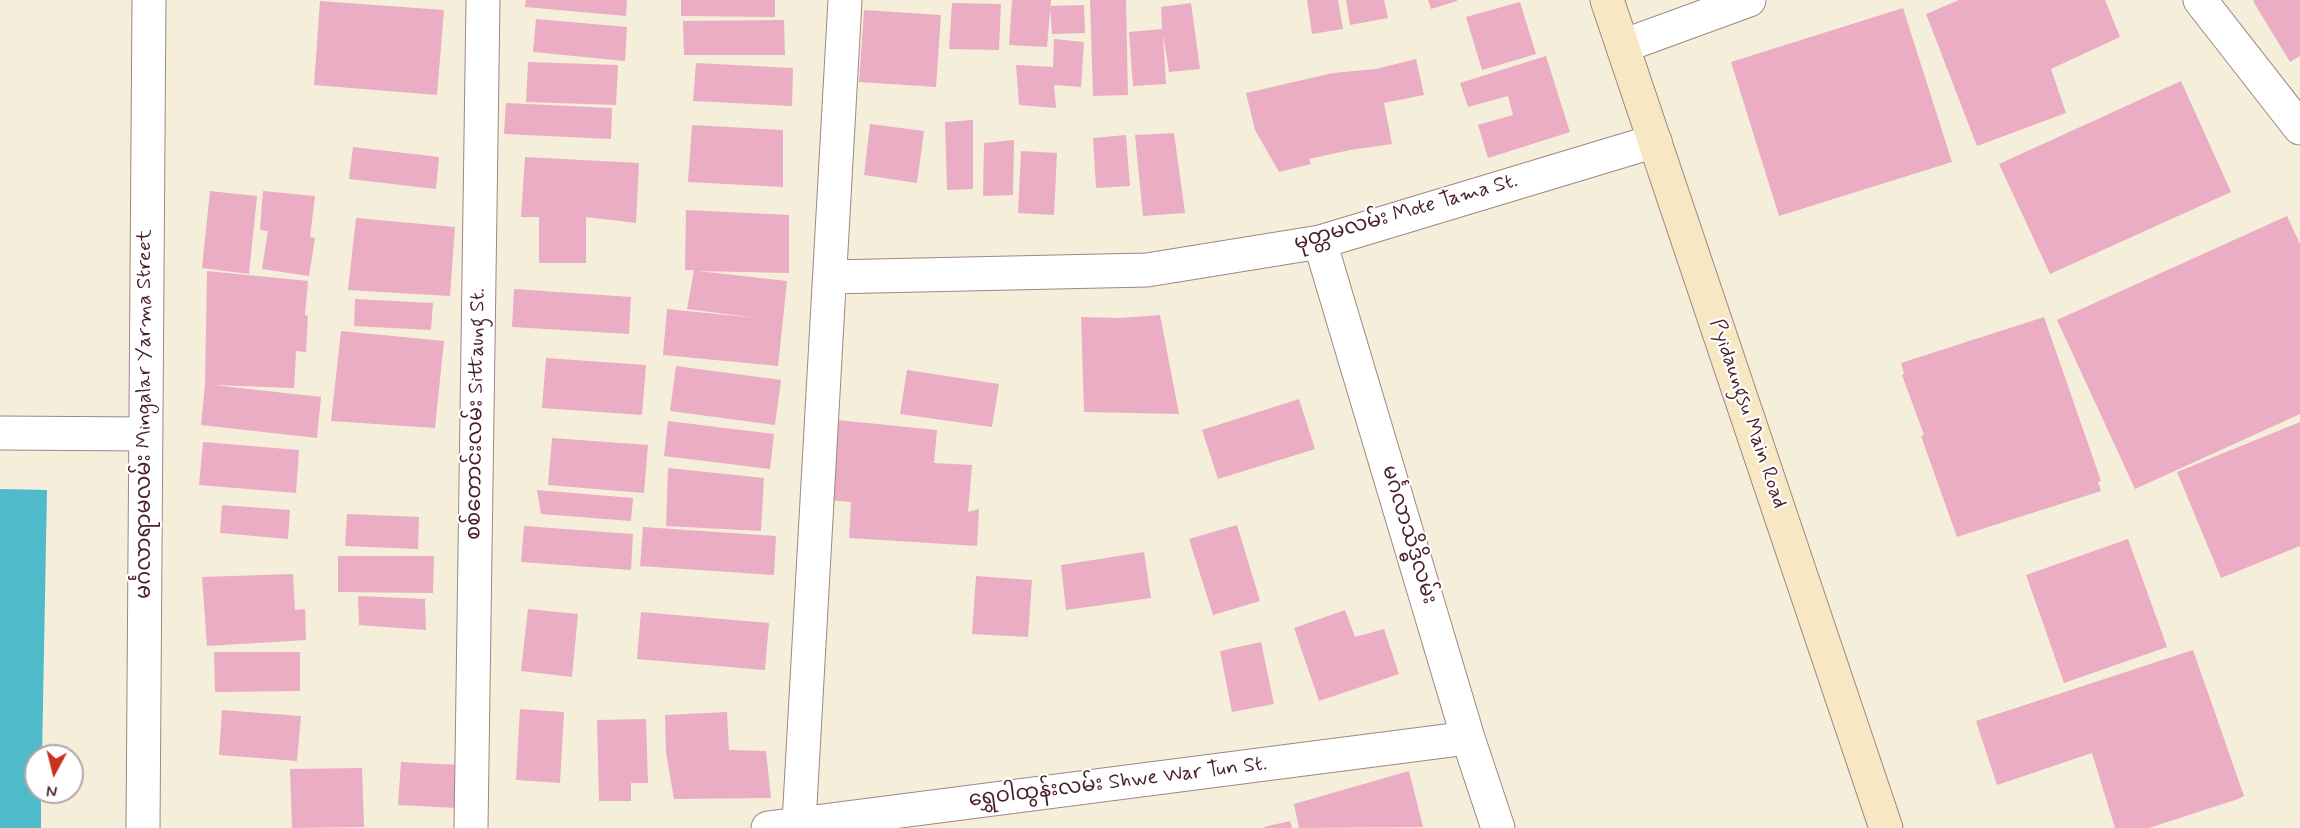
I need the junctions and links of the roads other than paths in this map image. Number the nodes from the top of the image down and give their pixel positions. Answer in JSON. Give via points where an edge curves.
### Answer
{"nodes":[{"id":1,"x":148,"y":0,"type":"edge"},
{"id":2,"x":483,"y":0,"type":"edge"},
{"id":3,"x":845,"y":0,"type":"edge"},
{"id":4,"x":1607,"y":0,"type":"edge"},
{"id":5,"x":1749,"y":0,"type":"edge"},
{"id":6,"x":2200,"y":0,"type":"edge"},
{"id":7,"x":1623,"y":46,"type":"junction"},
{"id":8,"x":2289,"y":92,"type":"edge"},
{"id":9,"x":2300,"y":128,"type":"edge"},
{"id":10,"x":1655,"y":141,"type":"junction"},
{"id":11,"x":1320,"y":242,"type":"junction"},
{"id":12,"x":830,"y":277,"type":"junction"},
{"id":13,"x":0,"y":433,"type":"edge"},
{"id":14,"x":146,"y":434,"type":"junction"},
{"id":15,"x":1468,"y":738,"type":"junction"},
{"id":16,"x":784,"y":825,"type":"edge"},
{"id":17,"x":143,"y":828,"type":"edge"},
{"id":18,"x":471,"y":828,"type":"edge"},
{"id":19,"x":1498,"y":828,"type":"edge"},
{"id":20,"x":1886,"y":828,"type":"edge"}],
"edges":[{"from":1,"to":14,"type":"street","name":"မင်္ဂလာရာမလမ်း Mingalar Yarma Street"},
{"from":2,"to":18,"type":"street","name":"စစ်တောင်းလမ်း Sittaung St."},
{"from":3,"to":12,"type":"street"},
{"from":4,"to":7,"type":"main road","name":"Pyidaungsu Main Road"},
{"from":5,"to":7,"type":"street"},
{"from":6,"to":8,"type":"street"},
{"from":7,"to":10,"type":"main road","name":"Pyidaungsu Main Road"},
{"from":8,"to":9,"type":"street"},
{"from":10,"to":11,"type":"street","name":"မုတ္တမလမ်း Mote Tama St."},
{"from":10,"to":20,"type":"main road","name":"Pyidaungsu Main Road"},
{"from":11,"to":12,"type":"street","name":"မုတ္တမလမ်း Mote Tama St.","via":[[1147,270]]},
{"from":11,"to":15,"type":"street","name":"မင်္ဂလာသိဒ္ဓိလမ်း"},
{"from":12,"to":16,"type":"street"},
{"from":13,"to":14,"type":"street"},
{"from":14,"to":17,"type":"street","name":"မင်္ဂလာရာမလမ်း Mingalar Yarma Street"},
{"from":15,"to":16,"type":"street","name":"ရွှေဝါထွန်းလမ်း Shwe War Tun St."},
{"from":15,"to":19,"type":"street","name":"မင်္ဂလာသိဒ္ဓိလမ်း"}]}
